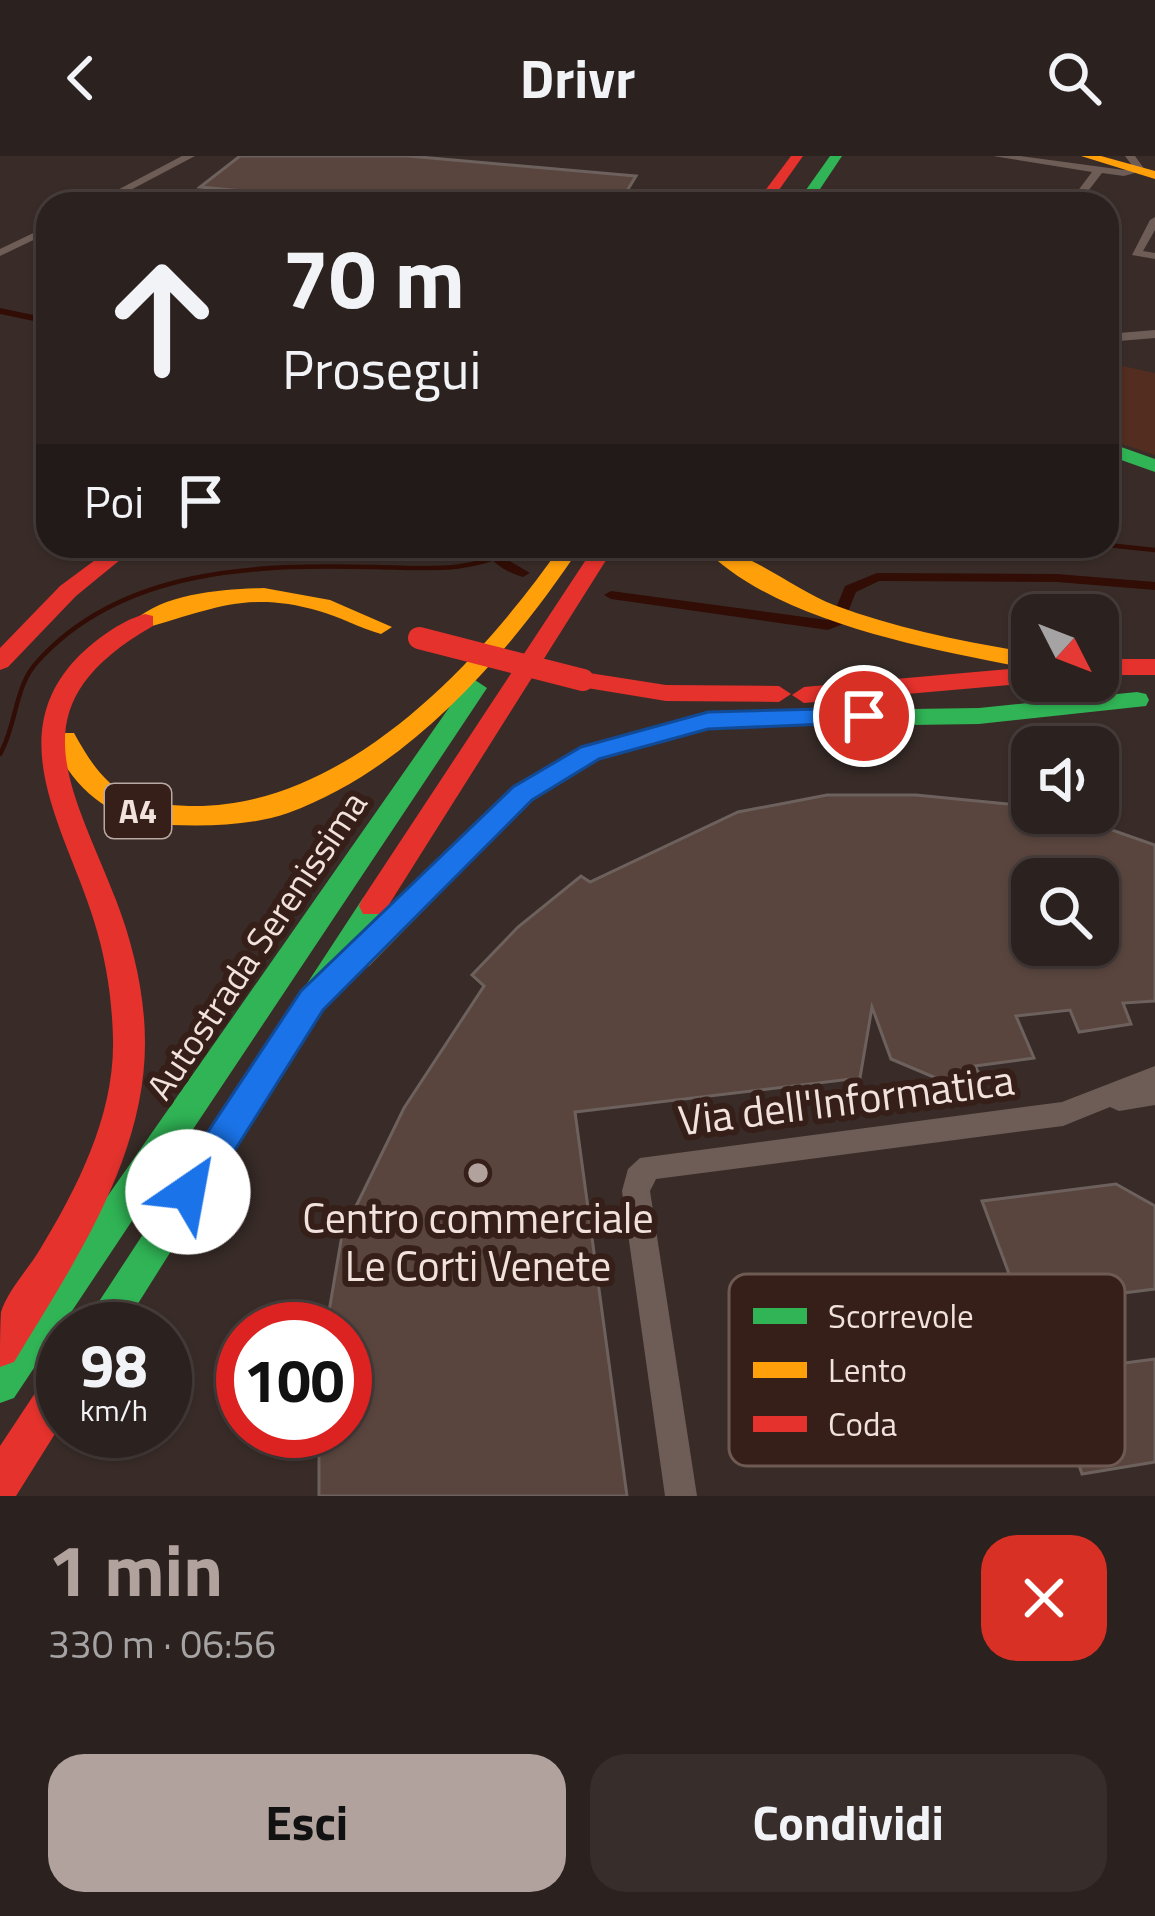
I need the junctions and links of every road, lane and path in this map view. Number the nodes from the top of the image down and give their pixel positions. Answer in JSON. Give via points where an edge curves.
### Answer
{"nodes":[{"id":1,"x":190,"y":156,"type":"edge"},
{"id":2,"x":797,"y":156,"type":"edge"},
{"id":3,"x":808,"y":156,"type":"edge"},
{"id":4,"x":836,"y":156,"type":"edge"},
{"id":5,"x":856,"y":156,"type":"edge"},
{"id":6,"x":998,"y":156,"type":"edge"},
{"id":7,"x":1093,"y":163,"type":"edge"},
{"id":8,"x":1140,"y":168,"type":"edge"},
{"id":9,"x":120,"y":192,"type":"edge"},
{"id":10,"x":771,"y":192,"type":"edge"},
{"id":11,"x":782,"y":192,"type":"edge"},
{"id":12,"x":811,"y":192,"type":"edge"},
{"id":13,"x":833,"y":192,"type":"edge"},
{"id":14,"x":1079,"y":192,"type":"edge"},
{"id":15,"x":1155,"y":220,"type":"edge"},
{"id":16,"x":36,"y":235,"type":"edge"},
{"id":17,"x":0,"y":253,"type":"edge"},
{"id":18,"x":1155,"y":256,"type":"edge"},
{"id":19,"x":1155,"y":334,"type":"edge"},
{"id":20,"x":1119,"y":337,"type":"edge"},
{"id":21,"x":1119,"y":452,"type":"edge"},
{"id":22,"x":1155,"y":466,"type":"edge"},
{"id":23,"x":85,"y":558,"type":"edge"},
{"id":24,"x":93,"y":558,"type":"edge"},
{"id":25,"x":111,"y":558,"type":"edge"},
{"id":26,"x":563,"y":558,"type":"edge"},
{"id":27,"x":597,"y":558,"type":"edge"},
{"id":28,"x":727,"y":558,"type":"edge"},
{"id":29,"x":545,"y":585,"type":"junction"},
{"id":30,"x":38,"y":600,"type":"junction"},
{"id":31,"x":381,"y":627,"type":"junction"},
{"id":32,"x":0,"y":634,"type":"edge"},
{"id":33,"x":1011,"y":657,"type":"edge"},
{"id":34,"x":0,"y":662,"type":"edge"},
{"id":35,"x":1155,"y":667,"type":"edge"},
{"id":36,"x":1119,"y":668,"type":"edge"},
{"id":37,"x":1011,"y":677,"type":"edge"},
{"id":38,"x":804,"y":694,"type":"junction"},
{"id":39,"x":1146,"y":700,"type":"edge"},
{"id":40,"x":312,"y":1000,"type":"junction"},
{"id":41,"x":1155,"y":1077,"type":"edge"},
{"id":42,"x":1155,"y":1094,"type":"edge"},
{"id":43,"x":1100,"y":1100,"type":"junction"},
{"id":44,"x":117,"y":1302,"type":"edge"},
{"id":45,"x":0,"y":1348,"type":"edge"},
{"id":46,"x":0,"y":1384,"type":"edge"},
{"id":47,"x":36,"y":1428,"type":"edge"},
{"id":48,"x":0,"y":1483,"type":"edge"},
{"id":49,"x":681,"y":1496,"type":"edge"}],
"edges":[{"from":1,"to":9,"type":"street"},
{"from":2,"to":10,"type":"main road"},
{"from":3,"to":11,"type":"main road"},
{"from":4,"to":12,"type":"main road"},
{"from":5,"to":13,"type":"main road"},
{"from":6,"to":7,"type":"street"},
{"from":7,"to":8,"type":"main road"},
{"from":7,"to":14,"type":"street"},
{"from":15,"to":18,"type":"street","via":[[1136,253]]},
{"from":16,"to":17,"type":"street"},
{"from":19,"to":20,"type":"street"},
{"from":21,"to":22,"type":"main road"},
{"from":23,"to":30,"type":"main road"},
{"from":24,"to":30,"type":"main road"},
{"from":25,"to":34,"type":"main road"},
{"from":26,"to":29,"type":"main road","name":"Autostrada Serenissima","number":"A4"},
{"from":27,"to":40,"type":"main road","name":"Autostrada Serenissima","number":"A4"},
{"from":28,"to":33,"type":"main road","via":[[752,577],[840,614]]},
{"from":29,"to":31,"type":"main road","number":"A4","via":[[376,759],[290,803],[241,817],[154,815],[97,791],[68,752],[67,714],[84,678],[149,629],[189,615],[273,605]]},
{"from":29,"to":46,"type":"main road","name":"Autostrada Serenissima","number":"A4"},
{"from":30,"to":32,"type":"main road"},
{"from":31,"to":38,"type":"main road","number":"A4","bridge":true,"via":[[583,680],[666,693]]},
{"from":31,"to":45,"type":"main road","number":"A4","via":[[306,595],[204,598],[118,636],[81,666],[56,701],[49,740],[121,962],[132,1042],[118,1121],[94,1179]]},
{"from":35,"to":36,"type":"main road"},
{"from":37,"to":38,"type":"main road","number":"A4"},
{"from":38,"to":39,"type":"main road","number":"A4"},
{"from":39,"to":40,"type":"main road","number":"A4","via":[[979,716],[708,720],[590,753],[523,794]]},
{"from":40,"to":44,"type":"main road","name":"Autostrada Serenissima","number":"A4"},
{"from":41,"to":43,"type":"street","name":"Via dell'Informatica"},
{"from":42,"to":43,"type":"street","name":"Via dell'Informatica"},
{"from":43,"to":49,"type":"street","name":"Via dell'Informatica","via":[[998,1125],[649,1167],[636,1191]]},
{"from":47,"to":48,"type":"main road"}]}
